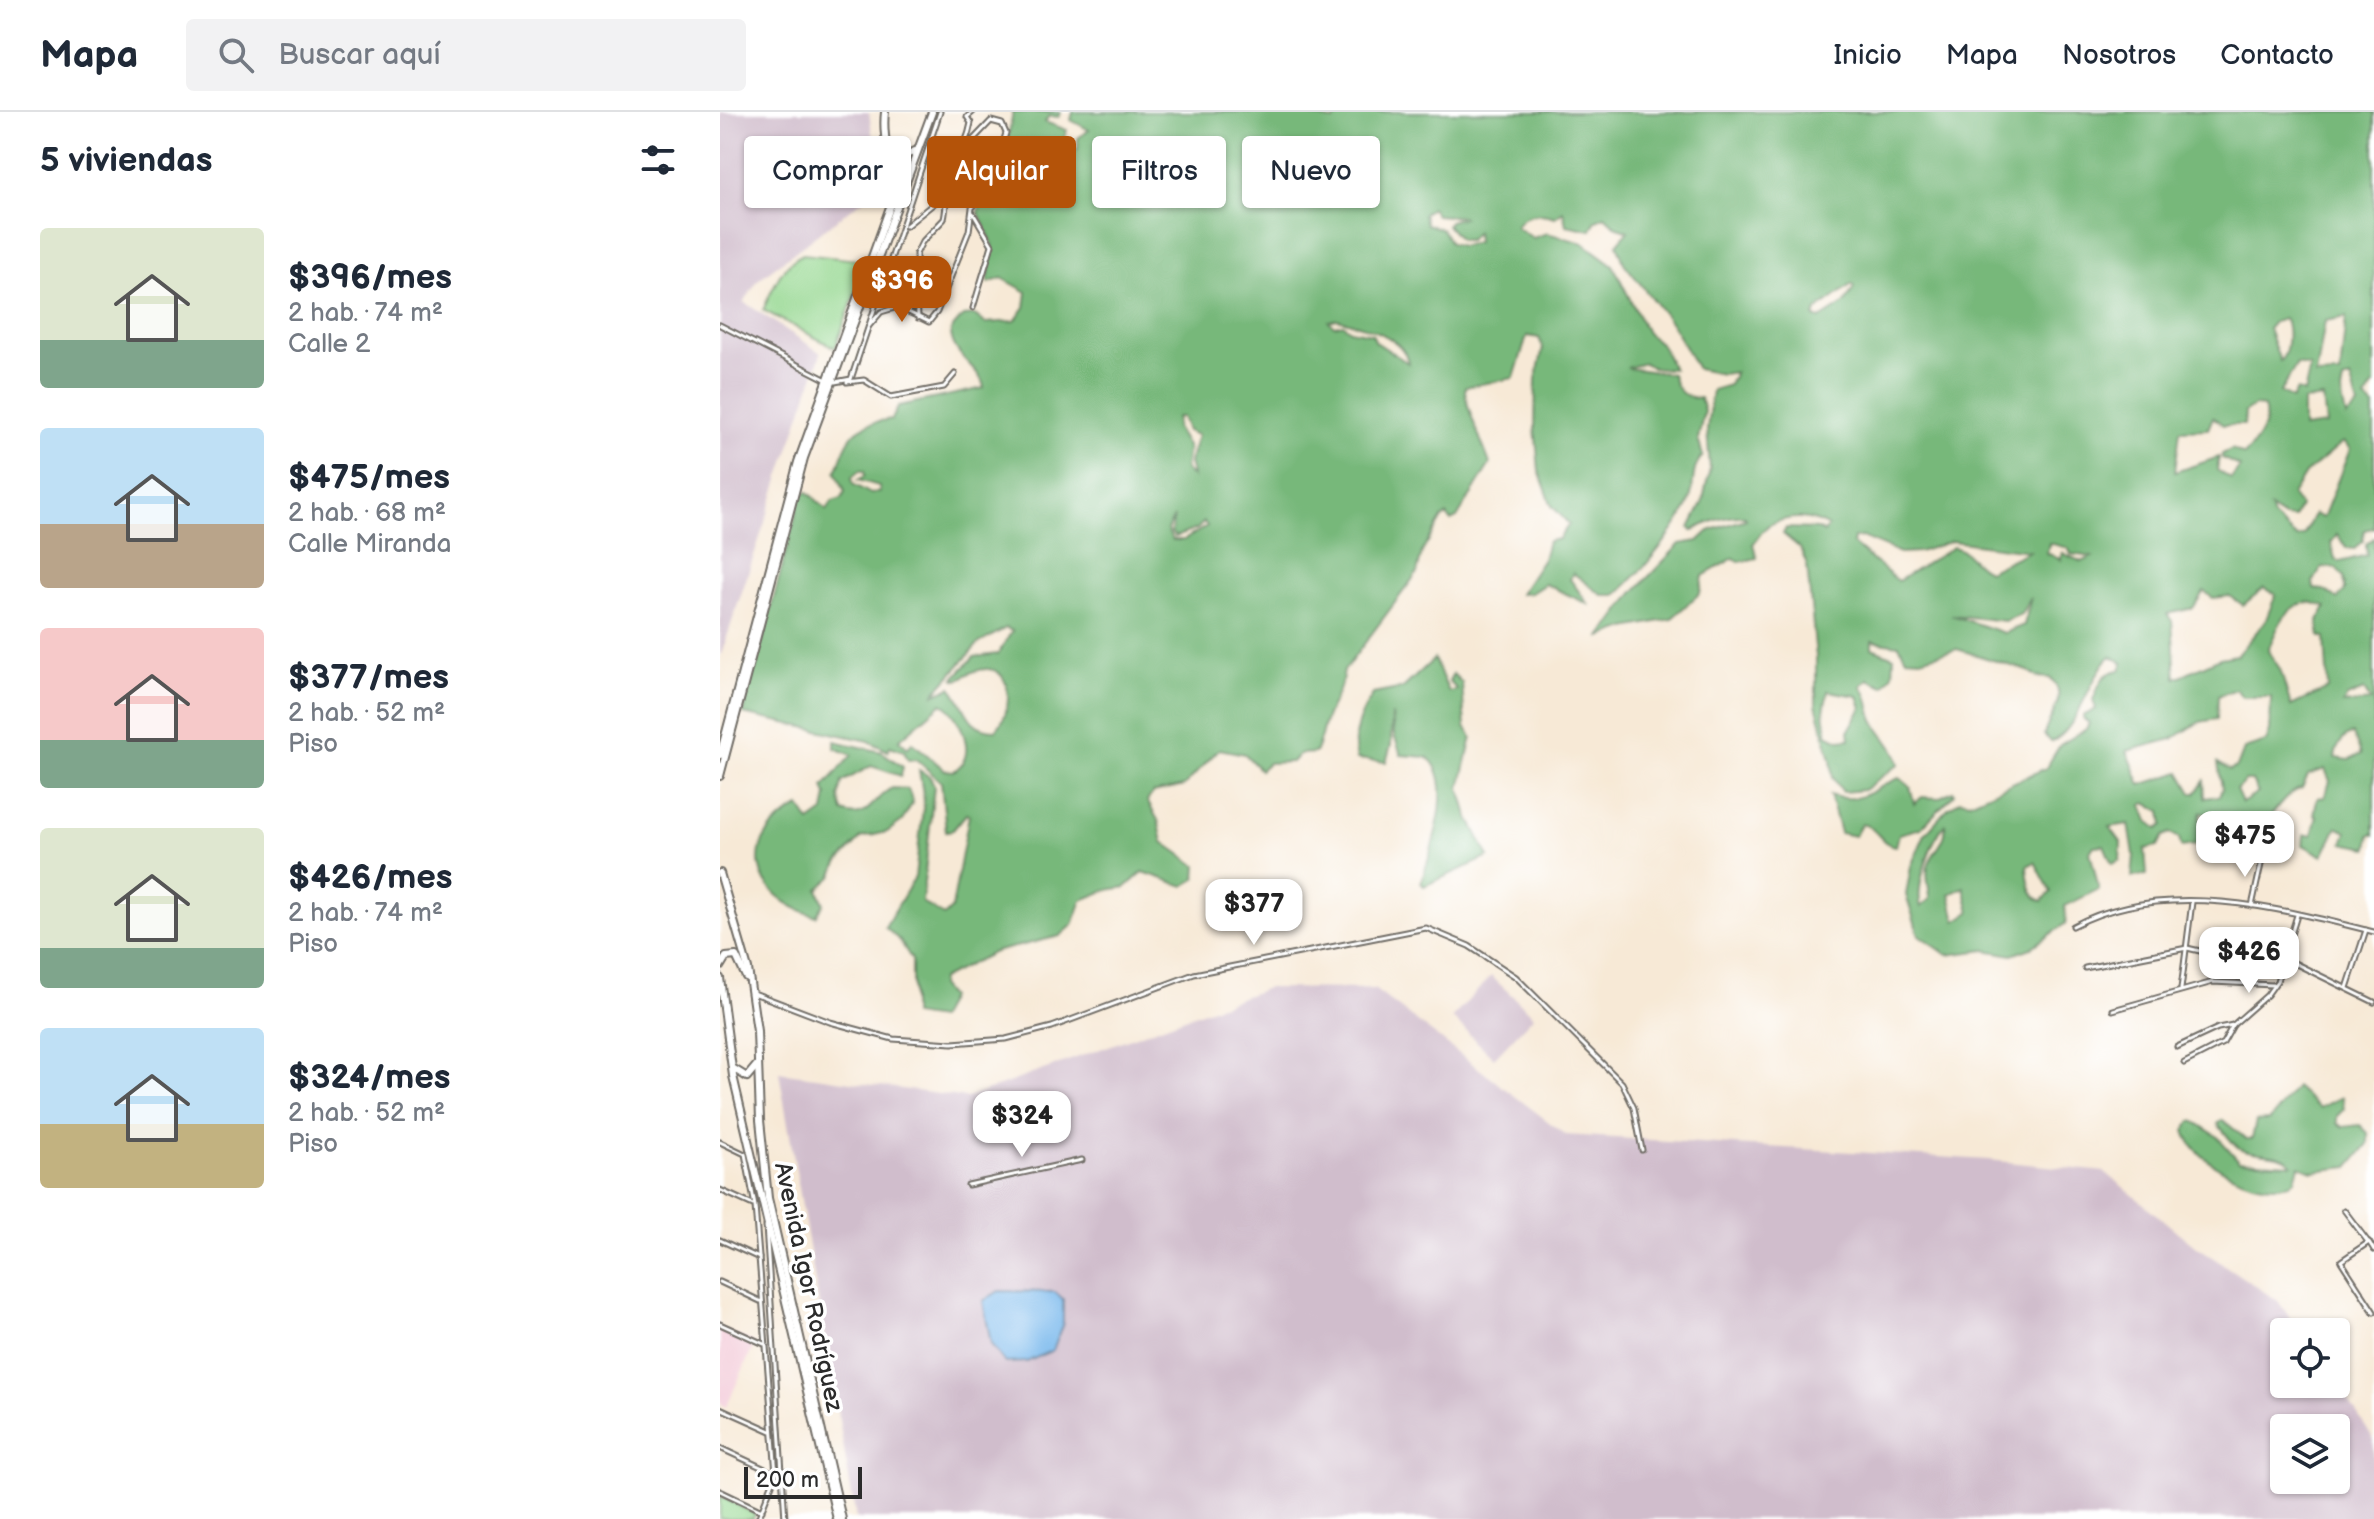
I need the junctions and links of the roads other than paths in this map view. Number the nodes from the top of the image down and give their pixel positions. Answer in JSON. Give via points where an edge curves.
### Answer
{"nodes":[{"id":1,"x":885,"y":112,"type":"edge"},
{"id":2,"x":932,"y":112,"type":"edge"},
{"id":3,"x":940,"y":112,"type":"edge"},
{"id":4,"x":961,"y":112,"type":"edge"},
{"id":5,"x":973,"y":112,"type":"edge"},
{"id":6,"x":967,"y":117,"type":"junction"},
{"id":7,"x":886,"y":136,"type":"edge"},
{"id":8,"x":969,"y":136,"type":"edge"},
{"id":9,"x":977,"y":136,"type":"edge"},
{"id":10,"x":1005,"y":136,"type":"edge"},
{"id":11,"x":918,"y":147,"type":"junction"},
{"id":12,"x":911,"y":151,"type":"edge"},
{"id":13,"x":890,"y":208,"type":"edge"},
{"id":14,"x":927,"y":208,"type":"edge"},
{"id":15,"x":944,"y":208,"type":"edge"},
{"id":16,"x":972,"y":208,"type":"edge"},
{"id":17,"x":973,"y":213,"type":"junction"},
{"id":18,"x":902,"y":232,"type":"junction"},
{"id":19,"x":892,"y":257,"type":"junction"},
{"id":20,"x":973,"y":308,"type":"dead end"},
{"id":21,"x":902,"y":309,"type":"junction"},
{"id":22,"x":918,"y":318,"type":"junction"},
{"id":23,"x":720,"y":325,"type":"edge"},
{"id":24,"x":869,"y":326,"type":"junction"},
{"id":25,"x":837,"y":366,"type":"junction"},
{"id":26,"x":955,"y":374,"type":"dead end"},
{"id":27,"x":829,"y":381,"type":"junction"},
{"id":28,"x":841,"y":382,"type":"junction"},
{"id":29,"x":720,"y":755,"type":"edge"},
{"id":30,"x":720,"y":776,"type":"edge"},
{"id":31,"x":2262,"y":860,"type":"dead end"},
{"id":32,"x":720,"y":873,"type":"edge"},
{"id":33,"x":2193,"y":901,"type":"junction"},
{"id":34,"x":2252,"y":906,"type":"junction"},
{"id":35,"x":2297,"y":915,"type":"junction"},
{"id":36,"x":2073,"y":926,"type":"dead end"},
{"id":37,"x":2366,"y":930,"type":"junction"},
{"id":38,"x":2374,"y":932,"type":"edge"},
{"id":39,"x":2187,"y":948,"type":"junction"},
{"id":40,"x":2283,"y":959,"type":"junction"},
{"id":41,"x":720,"y":967,"type":"edge"},
{"id":42,"x":2085,"y":968,"type":"dead end"},
{"id":43,"x":720,"y":978,"type":"edge"},
{"id":44,"x":2273,"y":985,"type":"junction"},
{"id":45,"x":2347,"y":988,"type":"junction"},
{"id":46,"x":2181,"y":989,"type":"junction"},
{"id":47,"x":751,"y":991,"type":"junction"},
{"id":48,"x":752,"y":1000,"type":"junction"},
{"id":49,"x":2374,"y":1002,"type":"edge"},
{"id":50,"x":2113,"y":1010,"type":"dead end"},
{"id":51,"x":2233,"y":1025,"type":"junction"},
{"id":52,"x":2177,"y":1047,"type":"dead end"},
{"id":53,"x":759,"y":1056,"type":"junction"},
{"id":54,"x":2184,"y":1063,"type":"dead end"},
{"id":55,"x":732,"y":1067,"type":"junction"},
{"id":56,"x":720,"y":1142,"type":"edge"},
{"id":57,"x":1642,"y":1150,"type":"dead end"},
{"id":58,"x":1082,"y":1160,"type":"dead end"},
{"id":59,"x":968,"y":1185,"type":"dead end"},
{"id":60,"x":720,"y":1190,"type":"edge"},
{"id":61,"x":755,"y":1206,"type":"junction"},
{"id":62,"x":765,"y":1210,"type":"junction"},
{"id":63,"x":2344,"y":1210,"type":"dead end"},
{"id":64,"x":720,"y":1240,"type":"edge"},
{"id":65,"x":2369,"y":1242,"type":"junction"},
{"id":66,"x":2374,"y":1250,"type":"edge"},
{"id":67,"x":759,"y":1258,"type":"junction"},
{"id":68,"x":722,"y":1283,"type":"edge"},
{"id":69,"x":720,"y":1290,"type":"edge"},
{"id":70,"x":762,"y":1302,"type":"junction"},
{"id":71,"x":2373,"y":1310,"type":"edge"},
{"id":72,"x":720,"y":1324,"type":"edge"},
{"id":73,"x":765,"y":1345,"type":"junction"},
{"id":74,"x":720,"y":1408,"type":"edge"},
{"id":75,"x":772,"y":1432,"type":"junction"},
{"id":76,"x":720,"y":1448,"type":"edge"},
{"id":77,"x":776,"y":1474,"type":"junction"},
{"id":78,"x":720,"y":1491,"type":"edge"},
{"id":79,"x":762,"y":1511,"type":"junction"},
{"id":80,"x":758,"y":1519,"type":"edge"},
{"id":81,"x":785,"y":1519,"type":"edge"},
{"id":82,"x":839,"y":1519,"type":"edge"}],
"edges":[{"from":1,"to":7,"type":"highway"},
{"from":2,"to":11,"type":"highway"},
{"from":3,"to":18,"type":"street"},
{"from":4,"to":6,"type":"street"},
{"from":5,"to":6,"type":"street"},
{"from":6,"to":8,"type":"street"},
{"from":9,"to":10,"type":"street","via":[[991,121],[1002,124]]},
{"from":11,"to":12,"type":"highway"},
{"from":11,"to":25,"type":"highway"},
{"from":13,"to":27,"type":"highway"},
{"from":14,"to":18,"type":"street"},
{"from":15,"to":22,"type":"street","via":[[944,219],[916,254]]},
{"from":16,"to":17,"type":"street"},
{"from":17,"to":20,"type":"street","via":[[992,245]]},
{"from":17,"to":22,"type":"street","via":[[937,312],[929,322]]},
{"from":18,"to":19,"type":"street"},
{"from":19,"to":21,"type":"street"},
{"from":19,"to":24,"type":"street"},
{"from":21,"to":22,"type":"street"},
{"from":21,"to":24,"type":"street","via":[[881,312]]},
{"from":23,"to":27,"type":"street"},
{"from":24,"to":28,"type":"street","via":[[851,379]]},
{"from":25,"to":27,"type":"highway"},
{"from":25,"to":28,"type":"street"},
{"from":26,"to":28,"type":"street","via":[[944,387],[891,397],[864,380]]},
{"from":27,"to":28,"type":"street"},
{"from":27,"to":29,"type":"highway","via":[[798,462]]},
{"from":27,"to":30,"type":"highway"},
{"from":31,"to":34,"type":"street"},
{"from":32,"to":47,"type":"highway","name":"Avenida Igor Rodríguez"},
{"from":33,"to":34,"type":"street"},
{"from":33,"to":36,"type":"street","via":[[2119,906]]},
{"from":33,"to":39,"type":"street"},
{"from":34,"to":35,"type":"street"},
{"from":35,"to":37,"type":"street"},
{"from":35,"to":40,"type":"street"},
{"from":37,"to":38,"type":"street"},
{"from":37,"to":45,"type":"street"},
{"from":39,"to":40,"type":"street"},
{"from":39,"to":42,"type":"street"},
{"from":39,"to":46,"type":"street"},
{"from":40,"to":44,"type":"street"},
{"from":40,"to":45,"type":"street"},
{"from":41,"to":48,"type":"highway","via":[[726,957],[739,959]]},
{"from":43,"to":55,"type":"highway","name":"Avenida Igor Rodríguez"},
{"from":44,"to":46,"type":"street","via":[[2213,982]]},
{"from":44,"to":51,"type":"street","via":[[2248,1016]]},
{"from":45,"to":49,"type":"street"},
{"from":46,"to":50,"type":"street"},
{"from":47,"to":48,"type":"highway","name":"Avenida Igor Rodríguez"},
{"from":47,"to":57,"type":"street","via":[[830,1022],[893,1039],[1006,1039],[1077,1019],[1194,974],[1426,928],[1469,946],[1516,977],[1622,1083],[1634,1108]]},
{"from":48,"to":53,"type":"highway","name":"Avenida Igor Rodríguez"},
{"from":51,"to":52,"type":"street"},
{"from":51,"to":54,"type":"street","via":[[2223,1043]]},
{"from":53,"to":55,"type":"highway","via":[[755,1072],[747,1077]]},
{"from":53,"to":82,"type":"highway","name":"Avenida Igor Rodríguez","via":[[768,1198]]},
{"from":55,"to":62,"type":"highway","name":"Avenida Igor Rodríguez"},
{"from":56,"to":61,"type":"street","via":[[745,1154]]},
{"from":58,"to":59,"type":"street"},
{"from":60,"to":61,"type":"street"},
{"from":61,"to":67,"type":"street"},
{"from":62,"to":81,"type":"street"},
{"from":62,"to":82,"type":"highway","name":"Avenida Igor Rodríguez"},
{"from":63,"to":65,"type":"street"},
{"from":64,"to":67,"type":"street"},
{"from":65,"to":66,"type":"street"},
{"from":65,"to":71,"type":"street","via":[[2341,1261]]},
{"from":67,"to":70,"type":"street"},
{"from":68,"to":69,"type":"street"},
{"from":68,"to":70,"type":"street"},
{"from":70,"to":73,"type":"street"},
{"from":72,"to":73,"type":"street"},
{"from":73,"to":75,"type":"street"},
{"from":74,"to":75,"type":"street"},
{"from":75,"to":77,"type":"street"},
{"from":76,"to":77,"type":"street"},
{"from":77,"to":79,"type":"street"},
{"from":78,"to":79,"type":"street"},
{"from":79,"to":80,"type":"street"}]}
